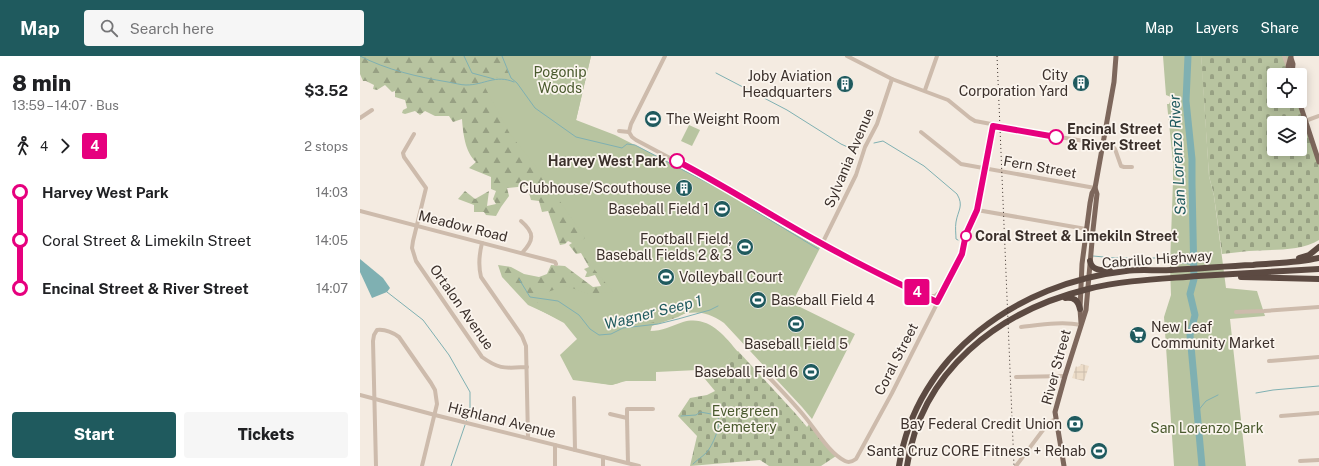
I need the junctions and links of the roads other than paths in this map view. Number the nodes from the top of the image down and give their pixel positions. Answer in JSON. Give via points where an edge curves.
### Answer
{"nodes":[{"id":1,"x":665,"y":56,"type":"edge"},
{"id":2,"x":847,"y":56,"type":"edge"},
{"id":3,"x":937,"y":56,"type":"edge"},
{"id":4,"x":1116,"y":56,"type":"edge"},
{"id":5,"x":1284,"y":56,"type":"edge"},
{"id":6,"x":1291,"y":57,"type":"edge"},
{"id":7,"x":1288,"y":68,"type":"joint"},
{"id":8,"x":1292,"y":68,"type":"edge"},
{"id":9,"x":892,"y":79,"type":"junction"},
{"id":10,"x":925,"y":90,"type":"junction"},
{"id":11,"x":372,"y":110,"type":"dead end"},
{"id":12,"x":1319,"y":116,"type":"edge"},
{"id":13,"x":360,"y":118,"type":"edge"},
{"id":14,"x":1307,"y":120,"type":"edge"},
{"id":15,"x":993,"y":126,"type":"junction"},
{"id":16,"x":1307,"y":127,"type":"edge"},
{"id":17,"x":619,"y":131,"type":"dead end"},
{"id":18,"x":629,"y":132,"type":"junction"},
{"id":19,"x":921,"y":132,"type":"dead end"},
{"id":20,"x":414,"y":134,"type":"dead end"},
{"id":21,"x":1103,"y":144,"type":"junction"},
{"id":22,"x":1319,"y":162,"type":"edge"},
{"id":23,"x":1132,"y":167,"type":"dead end"},
{"id":24,"x":985,"y":169,"type":"junction"},
{"id":25,"x":1095,"y":188,"type":"junction"},
{"id":26,"x":977,"y":210,"type":"junction"},
{"id":27,"x":360,"y":211,"type":"edge"},
{"id":28,"x":522,"y":221,"type":"dead end"},
{"id":29,"x":416,"y":226,"type":"junction"},
{"id":30,"x":1086,"y":229,"type":"junction"},
{"id":31,"x":482,"y":243,"type":"junction"},
{"id":32,"x":822,"y":244,"type":"junction"},
{"id":33,"x":1319,"y":247,"type":"edge"},
{"id":34,"x":522,"y":253,"type":"junction"},
{"id":35,"x":1319,"y":258,"type":"edge"},
{"id":36,"x":1090,"y":261,"type":"junction"},
{"id":37,"x":556,"y":264,"type":"dead end"},
{"id":38,"x":1250,"y":265,"type":"junction"},
{"id":39,"x":1319,"y":269,"type":"edge"},
{"id":40,"x":1118,"y":272,"type":"junction"},
{"id":41,"x":1213,"y":275,"type":"junction"},
{"id":42,"x":1089,"y":277,"type":"junction"},
{"id":43,"x":1319,"y":279,"type":"edge"},
{"id":44,"x":1081,"y":280,"type":"junction"},
{"id":45,"x":944,"y":288,"type":"junction"},
{"id":46,"x":1088,"y":289,"type":"junction"},
{"id":47,"x":1080,"y":291,"type":"junction"},
{"id":48,"x":924,"y":295,"type":"junction"},
{"id":49,"x":1057,"y":299,"type":"junction"},
{"id":50,"x":937,"y":302,"type":"junction"},
{"id":51,"x":1319,"y":307,"type":"edge"},
{"id":52,"x":1080,"y":309,"type":"junction"},
{"id":53,"x":1236,"y":312,"type":"dead end"},
{"id":54,"x":1081,"y":324,"type":"junction"},
{"id":55,"x":1021,"y":327,"type":"dead end"},
{"id":56,"x":1319,"y":357,"type":"edge"},
{"id":57,"x":1269,"y":361,"type":"dead end"},
{"id":58,"x":527,"y":367,"type":"junction"},
{"id":59,"x":761,"y":369,"type":"dead end"},
{"id":60,"x":1065,"y":376,"type":"junction"},
{"id":61,"x":1016,"y":377,"type":"dead end"},
{"id":62,"x":360,"y":395,"type":"edge"},
{"id":63,"x":374,"y":398,"type":"junction"},
{"id":64,"x":574,"y":398,"type":"dead end"},
{"id":65,"x":652,"y":409,"type":"dead end"},
{"id":66,"x":1319,"y":412,"type":"edge"},
{"id":67,"x":610,"y":414,"type":"dead end"},
{"id":68,"x":435,"y":415,"type":"junction"},
{"id":69,"x":1281,"y":416,"type":"dead end"},
{"id":70,"x":627,"y":418,"type":"junction"},
{"id":71,"x":1056,"y":419,"type":"junction"},
{"id":72,"x":528,"y":438,"type":"junction"},
{"id":73,"x":555,"y":445,"type":"junction"},
{"id":74,"x":575,"y":450,"type":"junction"},
{"id":75,"x":603,"y":457,"type":"junction"},
{"id":76,"x":1319,"y":460,"type":"edge"},
{"id":77,"x":1300,"y":461,"type":"dead end"},
{"id":78,"x":628,"y":463,"type":"junction"},
{"id":79,"x":376,"y":466,"type":"edge"},
{"id":80,"x":422,"y":466,"type":"edge"},
{"id":81,"x":555,"y":466,"type":"edge"},
{"id":82,"x":603,"y":466,"type":"edge"},
{"id":83,"x":639,"y":466,"type":"edge"},
{"id":84,"x":899,"y":466,"type":"edge"},
{"id":85,"x":907,"y":466,"type":"edge"},
{"id":86,"x":1016,"y":466,"type":"edge"},
{"id":87,"x":1064,"y":466,"type":"edge"}],
"edges":[{"from":1,"to":18,"type":"street"},
{"from":2,"to":9,"type":"street"},
{"from":3,"to":10,"type":"street"},
{"from":4,"to":21,"type":"main road","name":"River Street"},
{"from":5,"to":7,"type":"street"},
{"from":6,"to":7,"type":"main road"},
{"from":6,"to":8,"type":"main road"},
{"from":9,"to":10,"type":"street"},
{"from":9,"to":32,"type":"street","name":"Sylvania Avenue","via":[[856,175]]},
{"from":10,"to":15,"type":"street","via":[[948,100],[975,122]]},
{"from":11,"to":13,"type":"street"},
{"from":12,"to":14,"type":"street"},
{"from":15,"to":21,"type":"street"},
{"from":15,"to":24,"type":"street","name":"Coral Street"},
{"from":16,"to":22,"type":"main road"},
{"from":17,"to":18,"type":"street"},
{"from":18,"to":32,"type":"street","via":[[636,140],[732,191]]},
{"from":19,"to":24,"type":"street","name":"Fern Street","via":[[961,164]]},
{"from":20,"to":29,"type":"street","name":"Ortalon Avenue","via":[[403,153],[426,188]]},
{"from":21,"to":23,"type":"street","via":[[1114,147],[1121,166]]},
{"from":21,"to":25,"type":"main road","name":"River Street"},
{"from":24,"to":25,"type":"street","name":"Fern Street"},
{"from":24,"to":26,"type":"street","name":"Coral Street"},
{"from":25,"to":30,"type":"main road","name":"River Street"},
{"from":25,"to":36,"type":"main road","name":"River Street","via":[[1097,194]]},
{"from":26,"to":30,"type":"street"},
{"from":26,"to":45,"type":"street","name":"Coral Street","via":[[966,234],[962,254]]},
{"from":27,"to":29,"type":"street","name":"Meadow Road"},
{"from":28,"to":34,"type":"street","name":"Meadow Road","via":[[532,236]]},
{"from":29,"to":31,"type":"street","name":"Meadow Road"},
{"from":29,"to":58,"type":"street","name":"Ortalon Avenue","via":[[412,248],[416,261],[482,357],[503,368]]},
{"from":30,"to":44,"type":"main road","name":"River Street"},
{"from":31,"to":34,"type":"street","name":"Meadow Road"},
{"from":31,"to":58,"type":"street","via":[[479,262],[481,277],[522,336],[526,346]]},
{"from":32,"to":48,"type":"street"},
{"from":33,"to":38,"type":"highway","via":[[1304,257]]},
{"from":34,"to":37,"type":"street"},
{"from":35,"to":38,"type":"highway","name":"Cabrillo Highway"},
{"from":36,"to":40,"type":"highway","via":[[1095,268]]},
{"from":36,"to":42,"type":"main road","name":"River Street"},
{"from":38,"to":40,"type":"highway","name":"Cabrillo Highway"},
{"from":39,"to":41,"type":"highway","name":"Cabrillo Highway"},
{"from":40,"to":42,"type":"highway","name":"Cabrillo Highway"},
{"from":41,"to":43,"type":"highway"},
{"from":41,"to":46,"type":"highway","name":"Cabrillo Highway","via":[[1118,283]]},
{"from":42,"to":44,"type":"highway","name":"Cabrillo Highway"},
{"from":42,"to":46,"type":"main road","name":"River Street"},
{"from":44,"to":47,"type":"main road","name":"River Street"},
{"from":44,"to":84,"type":"highway","name":"Cabrillo Highway","via":[[1049,291],[1013,308],[955,352],[934,376],[918,404],[906,434]]},
{"from":45,"to":48,"type":"street","via":[[935,296]]},
{"from":45,"to":50,"type":"street","name":"Coral Street"},
{"from":46,"to":47,"type":"highway","name":"Cabrillo Highway"},
{"from":46,"to":54,"type":"main road","name":"River Street"},
{"from":47,"to":49,"type":"highway","name":"Cabrillo Highway"},
{"from":47,"to":52,"type":"main road","name":"River Street"},
{"from":48,"to":50,"type":"street"},
{"from":49,"to":52,"type":"highway","via":[[1074,298]]},
{"from":49,"to":85,"type":"highway","name":"Cabrillo Highway","via":[[1020,315],[990,334],[951,368],[934,390],[921,415]]},
{"from":50,"to":59,"type":"street","name":"Coral Street","via":[[858,456],[850,462],[840,458],[829,447],[805,416]]},
{"from":51,"to":53,"type":"street"},
{"from":52,"to":54,"type":"main road","name":"River Street"},
{"from":54,"to":55,"type":"street","via":[[1039,324]]},
{"from":54,"to":60,"type":"main road","name":"River Street"},
{"from":56,"to":57,"type":"street"},
{"from":58,"to":72,"type":"street"},
{"from":60,"to":61,"type":"street"},
{"from":60,"to":71,"type":"main road","name":"River Street","via":[[1055,412]]},
{"from":62,"to":63,"type":"street","name":"Highland Avenue"},
{"from":63,"to":68,"type":"street","name":"Highland Avenue"},
{"from":63,"to":68,"type":"street","via":[[374,335],[377,330],[385,330],[399,337],[427,377],[436,398]]},
{"from":63,"to":79,"type":"street"},
{"from":64,"to":74,"type":"street"},
{"from":65,"to":70,"type":"street","via":[[627,409]]},
{"from":66,"to":69,"type":"street"},
{"from":67,"to":70,"type":"street"},
{"from":68,"to":72,"type":"street","name":"Highland Avenue"},
{"from":68,"to":80,"type":"street"},
{"from":70,"to":78,"type":"street"},
{"from":71,"to":86,"type":"street","via":[[1049,422]]},
{"from":71,"to":87,"type":"main road","name":"River Street"},
{"from":72,"to":73,"type":"street","name":"Highland Avenue"},
{"from":73,"to":74,"type":"street","name":"Highland Avenue"},
{"from":73,"to":81,"type":"street"},
{"from":74,"to":75,"type":"street","name":"Highland Avenue"},
{"from":75,"to":78,"type":"street","name":"Highland Avenue"},
{"from":75,"to":82,"type":"street"},
{"from":76,"to":77,"type":"street"},
{"from":78,"to":83,"type":"street","name":"Highland Avenue"}]}
